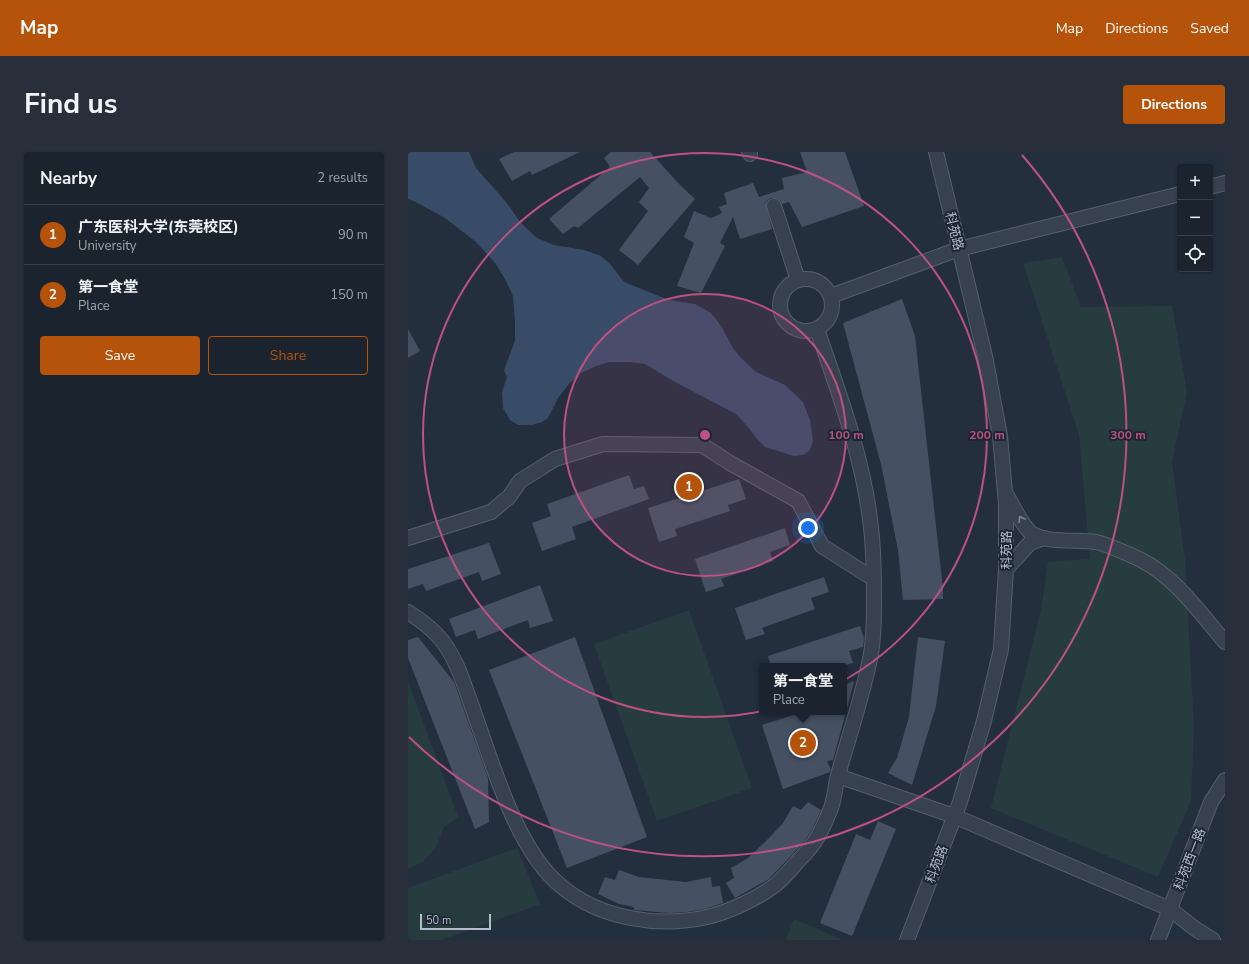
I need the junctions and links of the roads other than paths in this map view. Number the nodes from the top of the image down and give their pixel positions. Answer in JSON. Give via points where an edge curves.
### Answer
{"nodes":[{"id":1,"x":936,"y":152,"type":"edge"},
{"id":2,"x":1225,"y":183,"type":"edge"},
{"id":3,"x":1213,"y":186,"type":"edge"},
{"id":4,"x":1177,"y":195,"type":"edge"},
{"id":5,"x":774,"y":206,"type":"dead end"},
{"id":6,"x":959,"y":249,"type":"junction"},
{"id":7,"x":798,"y":280,"type":"junction"},
{"id":8,"x":831,"y":296,"type":"junction"},
{"id":9,"x":817,"y":329,"type":"junction"},
{"id":10,"x":1005,"y":493,"type":"junction"},
{"id":11,"x":408,"y":538,"type":"edge"},
{"id":12,"x":1044,"y":538,"type":"junction"},
{"id":13,"x":1006,"y":569,"type":"junction"},
{"id":14,"x":874,"y":579,"type":"junction"},
{"id":15,"x":408,"y":612,"type":"edge"},
{"id":16,"x":1225,"y":642,"type":"edge"},
{"id":17,"x":838,"y":776,"type":"junction"},
{"id":18,"x":1225,"y":780,"type":"edge"},
{"id":19,"x":954,"y":816,"type":"junction"},
{"id":20,"x":1170,"y":909,"type":"junction"},
{"id":21,"x":907,"y":940,"type":"edge"},
{"id":22,"x":1158,"y":940,"type":"edge"},
{"id":23,"x":1213,"y":940,"type":"edge"}],
"edges":[{"from":1,"to":6,"type":"street","name":"科苑路"},
{"from":2,"to":3,"type":"street"},
{"from":4,"to":6,"type":"street"},
{"from":5,"to":7,"type":"street"},
{"from":6,"to":8,"type":"street"},
{"from":6,"to":10,"type":"street","name":"科苑路","via":[[985,356],[1000,436]]},
{"from":7,"to":8,"type":"street","via":[[815,280],[824,286]]},
{"from":7,"to":9,"type":"street","via":[[785,288],[780,300],[780,310],[785,322],[795,330],[803,332]]},
{"from":8,"to":9,"type":"street","via":[[832,313],[825,324]]},
{"from":9,"to":14,"type":"street","via":[[852,434],[864,482],[871,528]]},
{"from":12,"to":10,"type":"street","one_way":true,"via":[[1031,532],[1023,523]]},
{"from":10,"to":13,"type":"street","name":"科苑路"},
{"from":11,"to":14,"type":"street","via":[[491,512],[509,497],[520,481],[555,459],[602,444],[702,445],[798,501],[822,546]]},
{"from":12,"to":13,"type":"street","via":[[1030,543]]},
{"from":12,"to":16,"type":"street","via":[[1097,542],[1141,560],[1171,581]]},
{"from":13,"to":19,"type":"street","name":"科苑路","via":[[1001,649],[984,721]]},
{"from":14,"to":17,"type":"street","via":[[871,657]]},
{"from":15,"to":17,"type":"street","via":[[440,637],[451,654],[505,799],[542,868],[564,889],[580,900],[601,909],[624,916],[672,922],[716,915],[756,896],[775,885],[813,844],[831,807]]},
{"from":17,"to":19,"type":"street"},
{"from":18,"to":20,"type":"street","name":"科苑西一路","via":[[1210,802]]},
{"from":19,"to":20,"type":"street"},
{"from":19,"to":21,"type":"street","name":"科苑路"},
{"from":20,"to":22,"type":"street","name":"科苑西一路"},
{"from":20,"to":23,"type":"street"}]}
